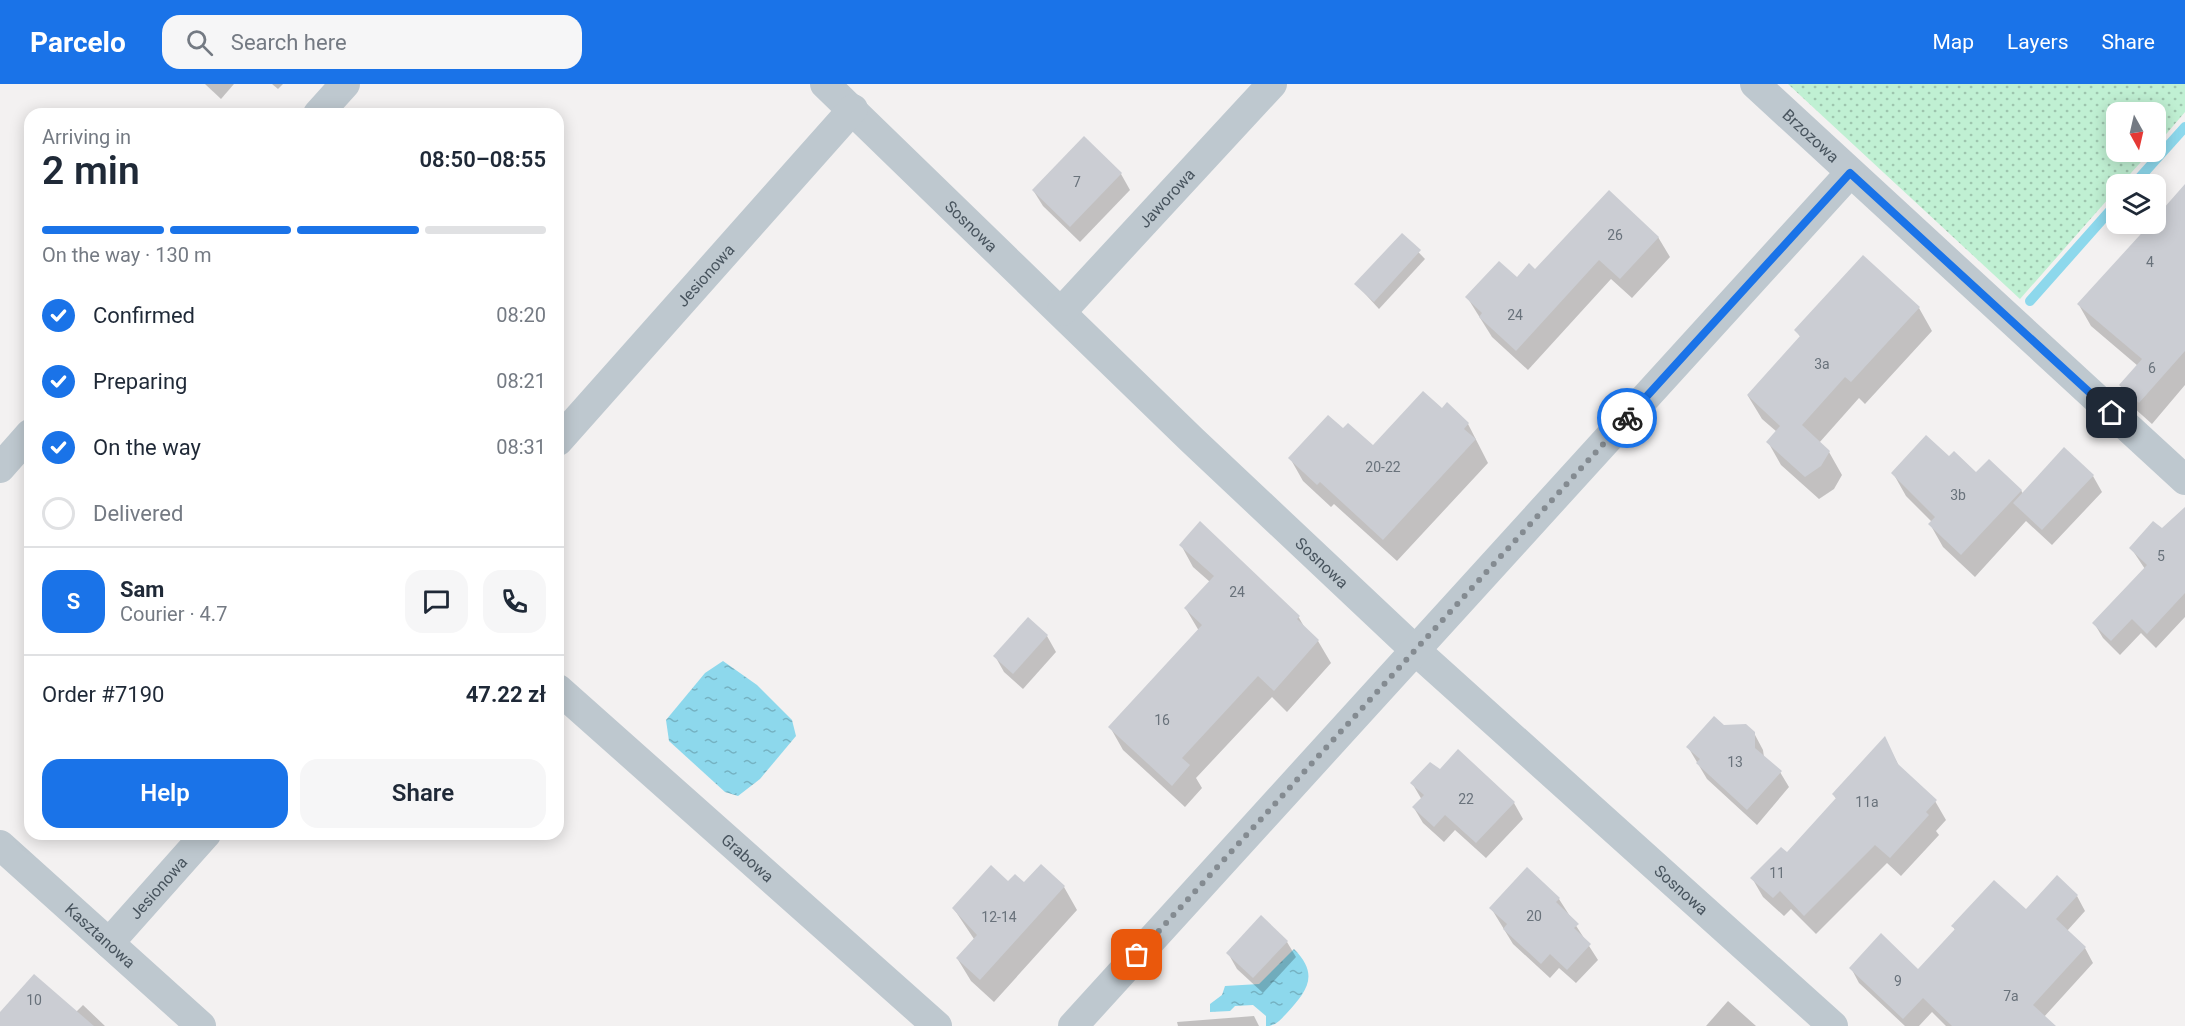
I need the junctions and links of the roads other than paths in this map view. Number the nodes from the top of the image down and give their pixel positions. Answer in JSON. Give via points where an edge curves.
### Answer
{"nodes":[{"id":1,"x":345,"y":84,"type":"edge"},
{"id":2,"x":825,"y":84,"type":"edge"},
{"id":3,"x":1272,"y":84,"type":"edge"},
{"id":4,"x":1755,"y":84,"type":"edge"},
{"id":5,"x":323,"y":108,"type":"edge"},
{"id":6,"x":853,"y":109,"type":"junction"},
{"id":7,"x":1850,"y":173,"type":"junction"},
{"id":8,"x":1062,"y":311,"type":"junction"},
{"id":9,"x":564,"y":434,"type":"edge"},
{"id":10,"x":24,"y":441,"type":"edge"},
{"id":11,"x":0,"y":468,"type":"edge"},
{"id":12,"x":2185,"y":480,"type":"edge"},
{"id":13,"x":1415,"y":650,"type":"junction"},
{"id":14,"x":564,"y":694,"type":"edge"},
{"id":15,"x":201,"y":840,"type":"edge"},
{"id":16,"x":0,"y":846,"type":"edge"},
{"id":17,"x":109,"y":943,"type":"junction"},
{"id":18,"x":201,"y":1026,"type":"edge"},
{"id":19,"x":937,"y":1026,"type":"edge"},
{"id":20,"x":1073,"y":1026,"type":"edge"},
{"id":21,"x":1833,"y":1026,"type":"edge"}],
"edges":[{"from":1,"to":5,"type":"street"},
{"from":2,"to":6,"type":"street","name":"Sosnowa"},
{"from":3,"to":8,"type":"street","name":"Jaworowa"},
{"from":4,"to":7,"type":"street","name":"Brzozowa"},
{"from":6,"to":8,"type":"street","name":"Sosnowa"},
{"from":6,"to":9,"type":"street","name":"Jesionowa"},
{"from":7,"to":12,"type":"street","name":"Brzozowa"},
{"from":7,"to":13,"type":"street"},
{"from":8,"to":13,"type":"street","name":"Sosnowa"},
{"from":10,"to":11,"type":"street"},
{"from":13,"to":20,"type":"street"},
{"from":13,"to":21,"type":"street","name":"Sosnowa"},
{"from":14,"to":19,"type":"street","name":"Grabowa"},
{"from":15,"to":17,"type":"street","name":"Jesionowa"},
{"from":16,"to":17,"type":"street","name":"Kasztanowa"},
{"from":17,"to":18,"type":"street","name":"Kasztanowa"}]}
